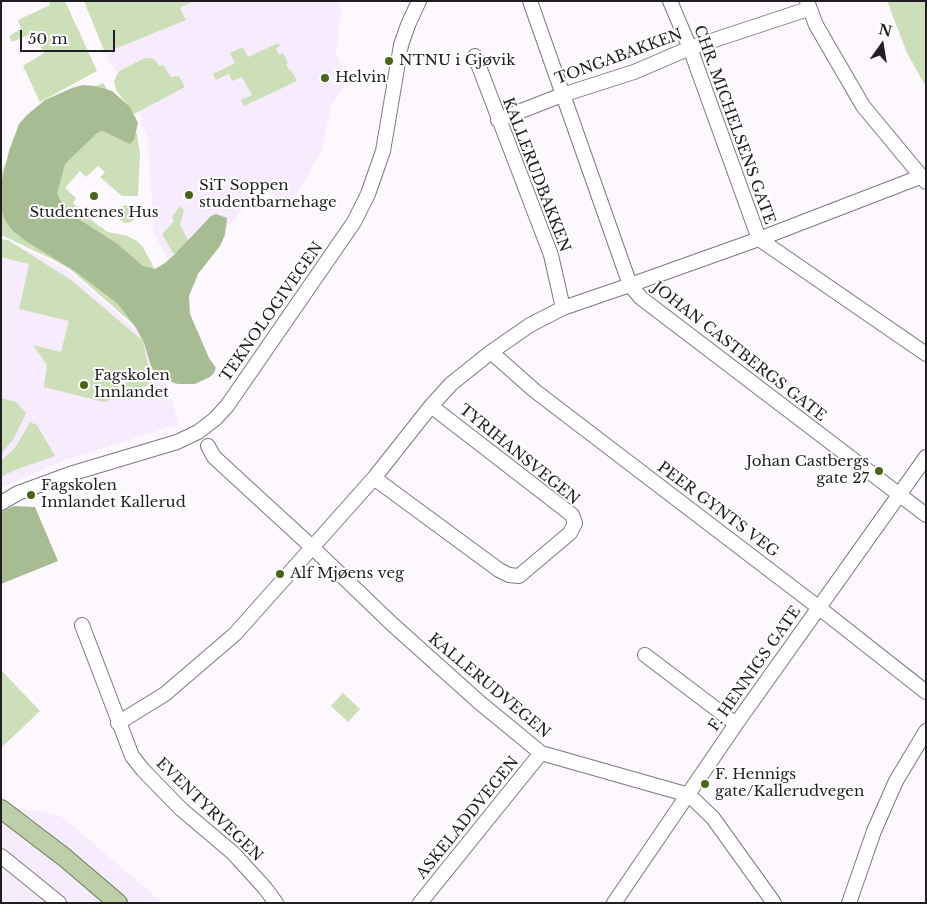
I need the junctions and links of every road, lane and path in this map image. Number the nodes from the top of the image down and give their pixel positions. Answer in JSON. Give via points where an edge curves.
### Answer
{"nodes":[{"id":1,"x":419,"y":1,"type":"edge"},
{"id":2,"x":530,"y":1,"type":"edge"},
{"id":3,"x":670,"y":1,"type":"edge"},
{"id":4,"x":808,"y":5,"type":"edge"},
{"id":5,"x":690,"y":48,"type":"junction"},
{"id":6,"x":474,"y":56,"type":"dead end"},
{"id":7,"x":562,"y":95,"type":"junction"},
{"id":8,"x":498,"y":120,"type":"junction"},
{"id":9,"x":923,"y":180,"type":"edge"},
{"id":10,"x":758,"y":238,"type":"junction"},
{"id":11,"x":630,"y":285,"type":"junction"},
{"id":12,"x":562,"y":308,"type":"junction"},
{"id":13,"x":491,"y":352,"type":"junction"},
{"id":14,"x":926,"y":354,"type":"edge"},
{"id":15,"x":431,"y":406,"type":"junction"},
{"id":16,"x":208,"y":446,"type":"dead end"},
{"id":17,"x":926,"y":457,"type":"edge"},
{"id":18,"x":374,"y":478,"type":"junction"},
{"id":19,"x":899,"y":495,"type":"junction"},
{"id":20,"x":1,"y":503,"type":"edge"},
{"id":21,"x":926,"y":515,"type":"edge"},
{"id":22,"x":313,"y":548,"type":"junction"},
{"id":23,"x":818,"y":606,"type":"junction"},
{"id":24,"x":82,"y":625,"type":"dead end"},
{"id":25,"x":645,"y":655,"type":"dead end"},
{"id":26,"x":926,"y":692,"type":"edge"},
{"id":27,"x":118,"y":722,"type":"junction"},
{"id":28,"x":736,"y":724,"type":"junction"},
{"id":29,"x":926,"y":730,"type":"edge"},
{"id":30,"x":541,"y":753,"type":"junction"},
{"id":31,"x":688,"y":794,"type":"junction"},
{"id":32,"x":1,"y":809,"type":"edge"},
{"id":33,"x":1,"y":856,"type":"edge"},
{"id":34,"x":59,"y":903,"type":"edge"},
{"id":35,"x":118,"y":903,"type":"edge"},
{"id":36,"x":276,"y":903,"type":"edge"},
{"id":37,"x":420,"y":903,"type":"edge"},
{"id":38,"x":614,"y":903,"type":"edge"},
{"id":39,"x":774,"y":903,"type":"edge"},
{"id":40,"x":849,"y":903,"type":"edge"}],
"edges":[{"from":1,"to":20,"type":"street","name":"TEKNOLOGIVEGEN","via":[[401,45],[383,151],[368,194],[354,222],[227,406],[198,432],[177,442],[70,474],[18,493]]},
{"from":2,"to":7,"type":"street","name":"JOHAN CASTBERGS GATE"},
{"from":3,"to":5,"type":"street","name":"CHR. MICHELSENS GATE"},
{"from":4,"to":5,"type":"street","name":"TONGABAKKEN"},
{"from":4,"to":9,"type":"street","via":[[863,106]]},
{"from":5,"to":7,"type":"street","name":"TONGABAKKEN","via":[[634,72]]},
{"from":5,"to":10,"type":"street","name":"CHR. MICHELSENS GATE"},
{"from":6,"to":8,"type":"street","name":"KALLERUDBAKKEN"},
{"from":7,"to":8,"type":"street","name":"TONGABAKKEN"},
{"from":7,"to":11,"type":"street","name":"JOHAN CASTBERGS GATE"},
{"from":8,"to":12,"type":"street","name":"KALLERUDBAKKEN","via":[[551,255]]},
{"from":9,"to":10,"type":"street"},
{"from":10,"to":11,"type":"street"},
{"from":10,"to":14,"type":"street","name":"CHR. MICHELSENS GATE"},
{"from":11,"to":12,"type":"street"},
{"from":11,"to":19,"type":"street","name":"JOHAN CASTBERGS GATE","via":[[641,298]]},
{"from":12,"to":13,"type":"street"},
{"from":13,"to":15,"type":"street","via":[[451,384]]},
{"from":13,"to":23,"type":"street","name":"PEER GYNTS VEG","via":[[535,391]]},
{"from":15,"to":18,"type":"street"},
{"from":15,"to":18,"type":"street","name":"TYRIHANSVEGEN","via":[[572,515],[575,523],[570,532],[519,576],[509,575]]},
{"from":16,"to":22,"type":"street","name":"KALLERUDVEGEN","via":[[214,457]]},
{"from":17,"to":19,"type":"street","name":"F. HENNIGS GATE"},
{"from":18,"to":22,"type":"street"},
{"from":19,"to":21,"type":"street","name":"JOHAN CASTBERGS GATE"},
{"from":19,"to":23,"type":"street","name":"F. HENNIGS GATE"},
{"from":22,"to":27,"type":"street","via":[[235,634],[165,694]]},
{"from":22,"to":30,"type":"street","name":"KALLERUDVEGEN","via":[[392,624]]},
{"from":23,"to":26,"type":"street","name":"PEER GYNTS VEG"},
{"from":23,"to":28,"type":"street","name":"F. HENNIGS GATE"},
{"from":24,"to":27,"type":"street","name":"EVENTYRVEGEN"},
{"from":25,"to":28,"type":"street"},
{"from":27,"to":36,"type":"street","name":"EVENTYRVEGEN","via":[[132,756],[143,770],[233,853]]},
{"from":28,"to":31,"type":"street","name":"F. HENNIGS GATE"},
{"from":29,"to":40,"type":"street","via":[[896,782],[874,831]]},
{"from":30,"to":31,"type":"street","name":"KALLERUDVEGEN"},
{"from":30,"to":37,"type":"street","name":"ASKELADDVEGEN"},
{"from":31,"to":38,"type":"street","name":"F. HENNIGS GATE"},
{"from":31,"to":39,"type":"street","name":"KALLERUDVEGEN","via":[[712,818]]},
{"from":32,"to":35,"type":"main road"},
{"from":33,"to":34,"type":"street"}]}
